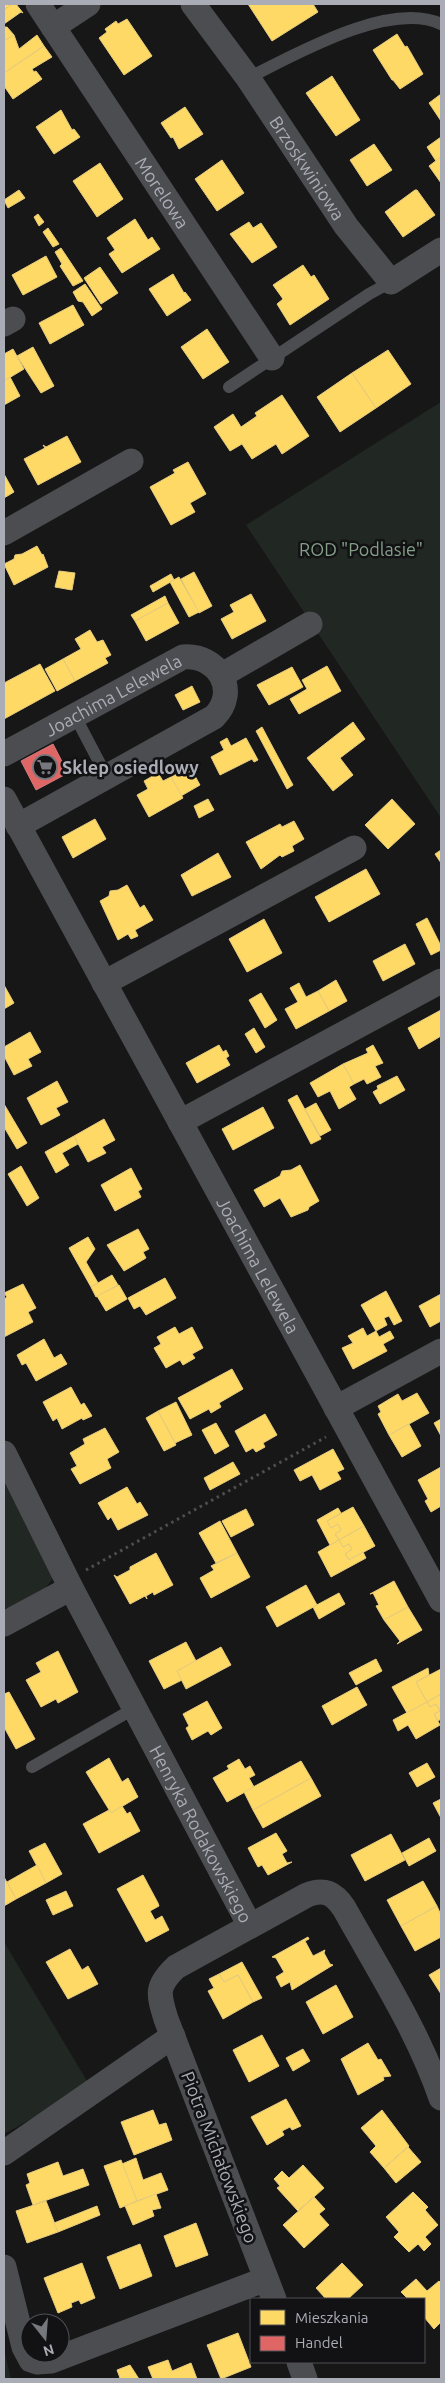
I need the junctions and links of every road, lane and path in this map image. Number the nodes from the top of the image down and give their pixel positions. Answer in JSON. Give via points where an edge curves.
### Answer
{"nodes":[{"id":1,"x":38,"y":4,"type":"edge"},
{"id":2,"x":88,"y":4,"type":"edge"},
{"id":3,"x":193,"y":4,"type":"edge"},
{"id":4,"x":441,"y":24,"type":"edge"},
{"id":5,"x":54,"y":27,"type":"junction"},
{"id":6,"x":248,"y":78,"type":"junction"},
{"id":7,"x":441,"y":250,"type":"edge"},
{"id":8,"x":391,"y":282,"type":"junction"},
{"id":9,"x":272,"y":358,"type":"junction"},
{"id":10,"x":229,"y":387,"type":"dead end"},
{"id":11,"x":131,"y":461,"type":"dead end"},
{"id":12,"x":4,"y":533,"type":"edge"},
{"id":13,"x":310,"y":624,"type":"dead end"},
{"id":14,"x":222,"y":675,"type":"junction"},
{"id":15,"x":75,"y":716,"type":"junction"},
{"id":16,"x":4,"y":754,"type":"edge"},
{"id":17,"x":107,"y":777,"type":"junction"},
{"id":18,"x":4,"y":799,"type":"edge"},
{"id":19,"x":18,"y":826,"type":"junction"},
{"id":20,"x":354,"y":848,"type":"dead end"},
{"id":21,"x":441,"y":981,"type":"edge"},
{"id":22,"x":104,"y":983,"type":"junction"},
{"id":23,"x":180,"y":1122,"type":"junction"},
{"id":24,"x":441,"y":1351,"type":"edge"},
{"id":25,"x":341,"y":1417,"type":"junction"},
{"id":26,"x":4,"y":1453,"type":"edge"},
{"id":27,"x":69,"y":1584,"type":"junction"},
{"id":28,"x":441,"y":1600,"type":"edge"},
{"id":29,"x":4,"y":1624,"type":"edge"},
{"id":30,"x":135,"y":1708,"type":"junction"},
{"id":31,"x":32,"y":1767,"type":"dead end"},
{"id":32,"x":250,"y":1926,"type":"junction"},
{"id":33,"x":173,"y":2036,"type":"junction"},
{"id":34,"x":441,"y":2098,"type":"edge"},
{"id":35,"x":4,"y":2153,"type":"edge"},
{"id":36,"x":4,"y":2267,"type":"edge"},
{"id":37,"x":270,"y":2289,"type":"edge"},
{"id":38,"x":299,"y":2363,"type":"edge"},
{"id":39,"x":305,"y":2379,"type":"edge"}],
"edges":[{"from":1,"to":5,"type":"street","name":"Morelowa"},
{"from":2,"to":5,"type":"street"},
{"from":3,"to":6,"type":"street","name":"Brzoskwiniowa"},
{"from":4,"to":6,"type":"lane","via":[[431,17],[410,13],[386,14],[339,32]]},
{"from":5,"to":9,"type":"street","name":"Morelowa"},
{"from":6,"to":8,"type":"street","name":"Brzoskwiniowa","via":[[346,226]]},
{"from":7,"to":8,"type":"street"},
{"from":8,"to":9,"type":"lane"},
{"from":9,"to":10,"type":"lane"},
{"from":11,"to":12,"type":"street"},
{"from":13,"to":14,"type":"street"},
{"from":14,"to":15,"type":"street","name":"Joachima Lelewela","via":[[203,659],[183,657]]},
{"from":14,"to":17,"type":"street","via":[[225,700],[214,718]]},
{"from":15,"to":16,"type":"street","name":"Joachima Lelewela"},
{"from":15,"to":17,"type":"lane"},
{"from":17,"to":19,"type":"street"},
{"from":18,"to":19,"type":"street","name":"Joachima Lelewela"},
{"from":19,"to":22,"type":"street","name":"Joachima Lelewela"},
{"from":20,"to":22,"type":"street"},
{"from":21,"to":23,"type":"street"},
{"from":22,"to":23,"type":"street","name":"Joachima Lelewela"},
{"from":23,"to":25,"type":"street","name":"Joachima Lelewela"},
{"from":24,"to":25,"type":"street"},
{"from":25,"to":27,"type":"path"},
{"from":25,"to":28,"type":"street","name":"Joachima Lelewela"},
{"from":26,"to":27,"type":"street","name":"Henryka Rodakowskiego"},
{"from":27,"to":29,"type":"street"},
{"from":27,"to":30,"type":"street","name":"Henryka Rodakowskiego"},
{"from":30,"to":31,"type":"lane"},
{"from":30,"to":32,"type":"street","name":"Henryka Rodakowskiego"},
{"from":32,"to":33,"type":"street","name":"Piotra Michałowskiego","via":[[176,1967],[163,1979],[159,1992]]},
{"from":32,"to":34,"type":"street","name":"Henryka Rodakowskiego","via":[[315,1892],[328,1892],[334,1896],[344,1908],[404,2015]]},
{"from":33,"to":35,"type":"street"},
{"from":33,"to":37,"type":"street","name":"Piotra Michałowskiego"},
{"from":36,"to":37,"type":"street","name":"Piotra Michałowskiego","via":[[24,2347],[31,2360],[37,2362],[51,2361]]},
{"from":38,"to":39,"type":"street"}]}
